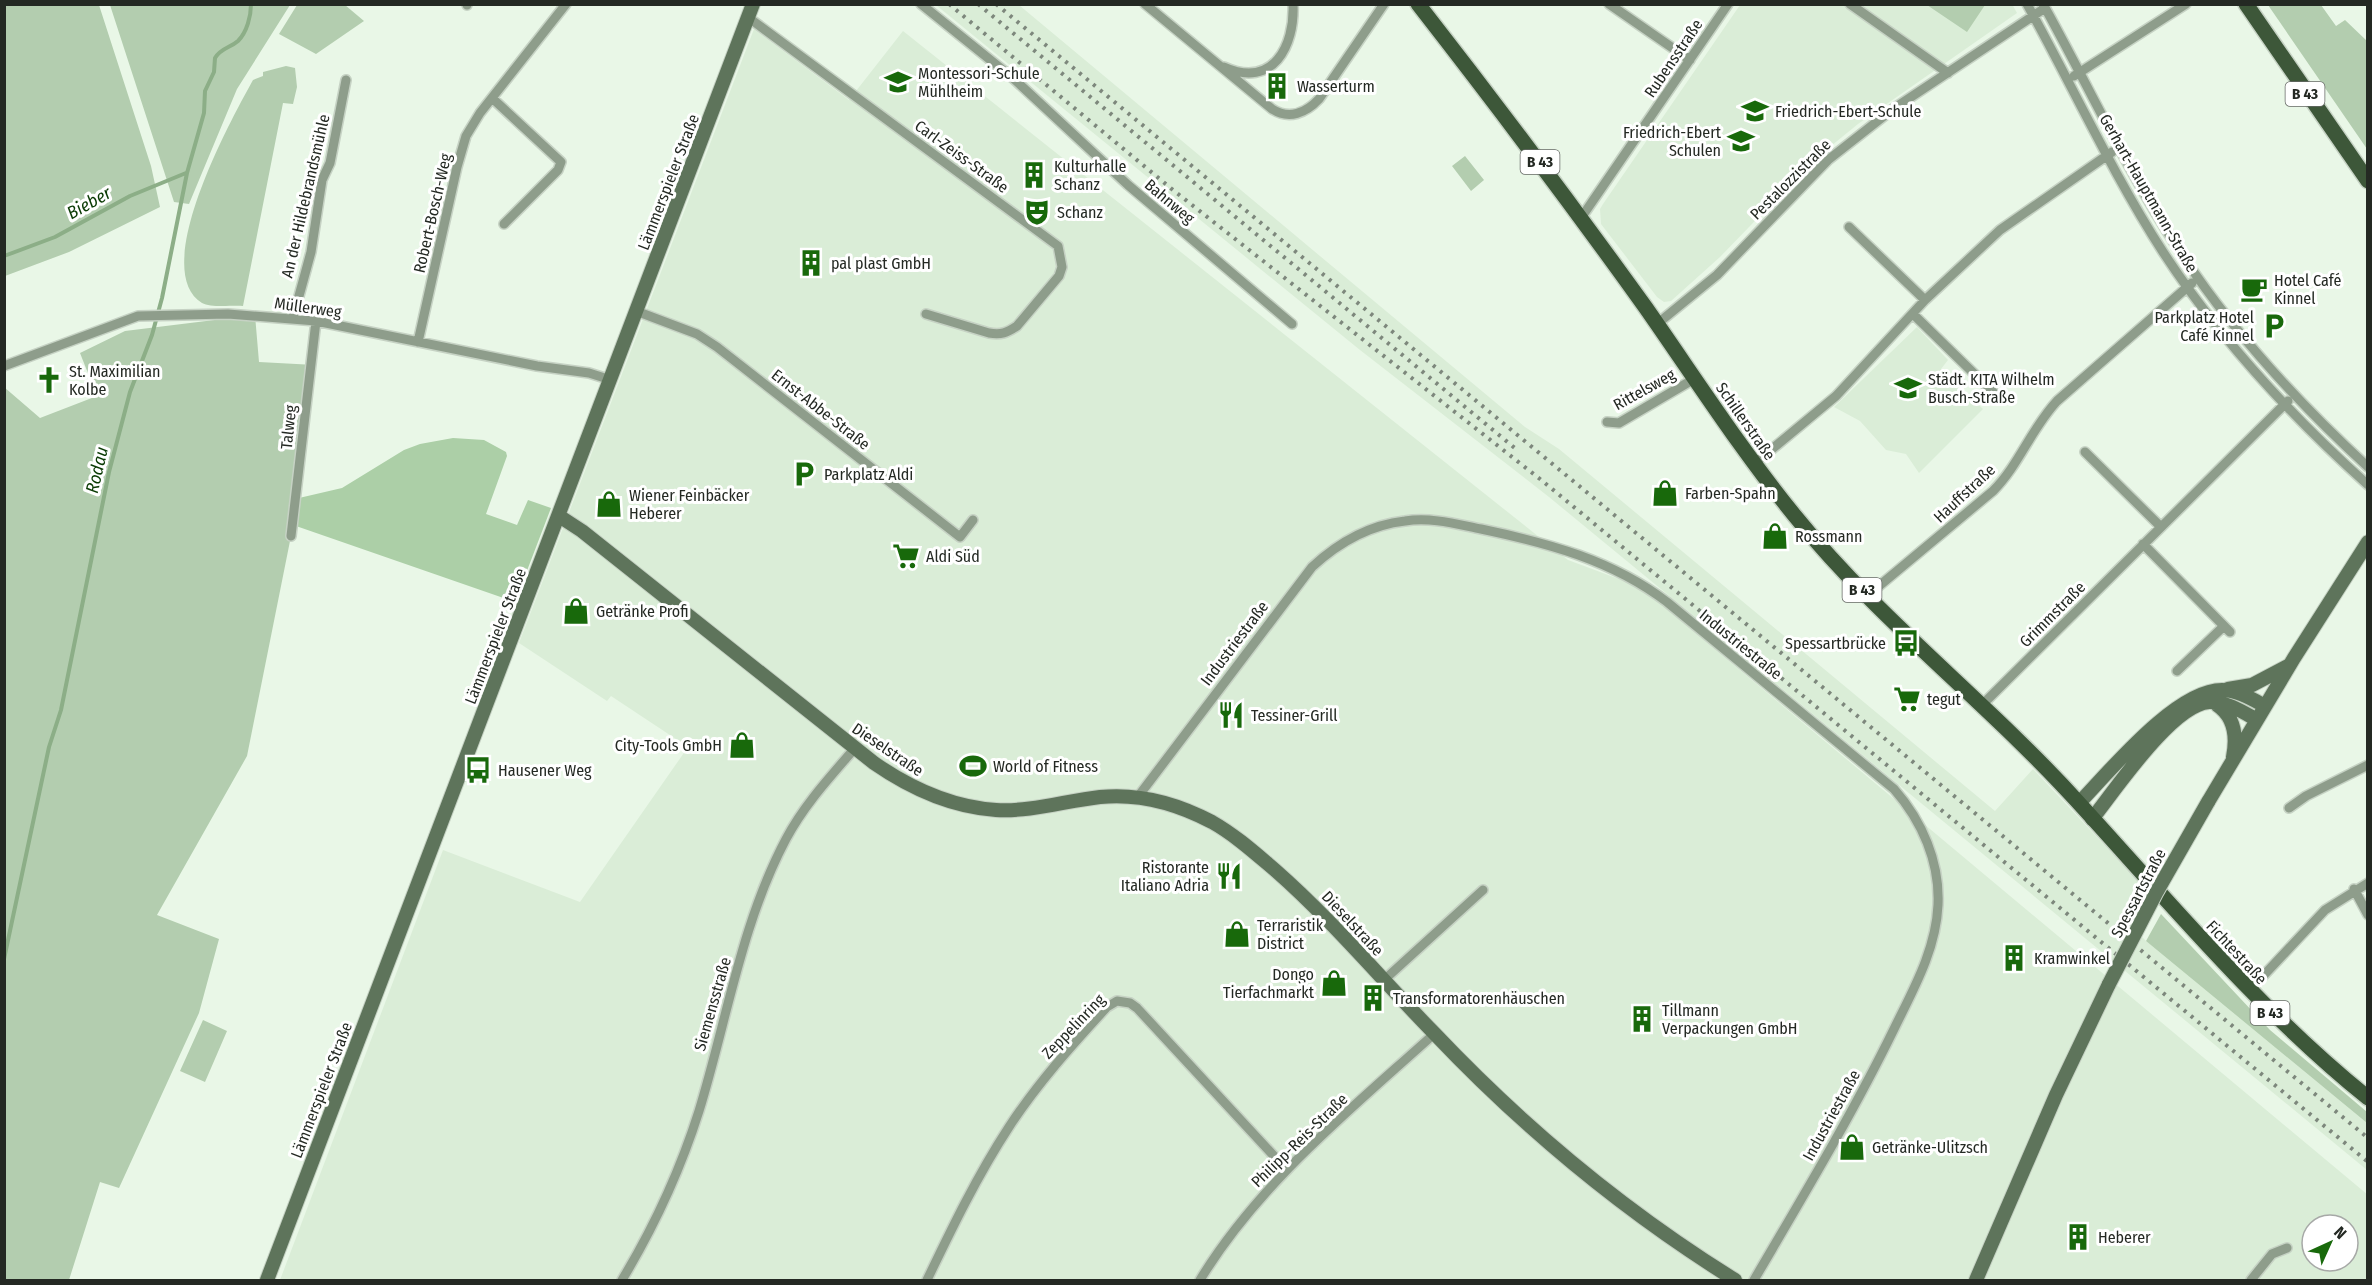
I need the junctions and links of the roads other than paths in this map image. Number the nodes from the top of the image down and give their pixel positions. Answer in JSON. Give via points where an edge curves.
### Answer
{"nodes":[{"id":1,"x":566,"y":4,"type":"edge"},
{"id":2,"x":753,"y":4,"type":"edge"},
{"id":3,"x":921,"y":4,"type":"edge"},
{"id":4,"x":1145,"y":4,"type":"edge"},
{"id":5,"x":1293,"y":4,"type":"edge"},
{"id":6,"x":1384,"y":4,"type":"edge"},
{"id":7,"x":1418,"y":4,"type":"edge"},
{"id":8,"x":1609,"y":4,"type":"edge"},
{"id":9,"x":1728,"y":4,"type":"edge"},
{"id":10,"x":1850,"y":4,"type":"edge"},
{"id":11,"x":2027,"y":4,"type":"edge"},
{"id":12,"x":2186,"y":4,"type":"edge"},
{"id":13,"x":2246,"y":4,"type":"edge"},
{"id":14,"x":2044,"y":6,"type":"edge"},
{"id":15,"x":2033,"y":16,"type":"junction"},
{"id":16,"x":749,"y":18,"type":"junction"},
{"id":17,"x":1212,"y":60,"type":"junction"},
{"id":18,"x":1690,"y":60,"type":"junction"},
{"id":19,"x":1948,"y":73,"type":"junction"},
{"id":20,"x":2079,"y":73,"type":"junction"},
{"id":21,"x":346,"y":80,"type":"dead end"},
{"id":22,"x":2068,"y":80,"type":"junction"},
{"id":23,"x":492,"y":98,"type":"junction"},
{"id":24,"x":2119,"y":148,"type":"junction"},
{"id":25,"x":2107,"y":155,"type":"junction"},
{"id":26,"x":2367,"y":181,"type":"edge"},
{"id":27,"x":1581,"y":218,"type":"junction"},
{"id":28,"x":504,"y":224,"type":"dead end"},
{"id":29,"x":1849,"y":227,"type":"dead end"},
{"id":30,"x":2198,"y":278,"type":"junction"},
{"id":31,"x":2187,"y":287,"type":"junction"},
{"id":32,"x":1926,"y":300,"type":"junction"},
{"id":33,"x":636,"y":310,"type":"junction"},
{"id":34,"x":926,"y":314,"type":"dead end"},
{"id":35,"x":1913,"y":314,"type":"junction"},
{"id":36,"x":293,"y":318,"type":"junction"},
{"id":37,"x":315,"y":321,"type":"junction"},
{"id":38,"x":1292,"y":324,"type":"dead end"},
{"id":39,"x":1656,"y":324,"type":"junction"},
{"id":40,"x":418,"y":342,"type":"junction"},
{"id":41,"x":4,"y":366,"type":"edge"},
{"id":42,"x":1694,"y":379,"type":"junction"},
{"id":43,"x":611,"y":380,"type":"junction"},
{"id":44,"x":2294,"y":395,"type":"junction"},
{"id":45,"x":1997,"y":396,"type":"dead end"},
{"id":46,"x":2284,"y":405,"type":"junction"},
{"id":47,"x":1607,"y":422,"type":"dead end"},
{"id":48,"x":2085,"y":452,"type":"dead end"},
{"id":49,"x":1754,"y":464,"type":"junction"},
{"id":50,"x":2367,"y":467,"type":"edge"},
{"id":51,"x":2367,"y":484,"type":"edge"},
{"id":52,"x":559,"y":516,"type":"junction"},
{"id":53,"x":973,"y":520,"type":"dead end"},
{"id":54,"x":2160,"y":526,"type":"junction"},
{"id":55,"x":291,"y":536,"type":"dead end"},
{"id":56,"x":2367,"y":542,"type":"edge"},
{"id":57,"x":2143,"y":544,"type":"junction"},
{"id":58,"x":1868,"y":596,"type":"junction"},
{"id":59,"x":2289,"y":665,"type":"junction"},
{"id":60,"x":2178,"y":672,"type":"dead end"},
{"id":61,"x":2224,"y":690,"type":"junction"},
{"id":62,"x":2210,"y":702,"type":"junction"},
{"id":63,"x":1982,"y":705,"type":"junction"},
{"id":64,"x":2265,"y":706,"type":"junction"},
{"id":65,"x":2257,"y":720,"type":"junction"},
{"id":66,"x":855,"y":748,"type":"junction"},
{"id":67,"x":2232,"y":762,"type":"junction"},
{"id":68,"x":2367,"y":765,"type":"edge"},
{"id":69,"x":1137,"y":798,"type":"junction"},
{"id":70,"x":2079,"y":803,"type":"junction"},
{"id":71,"x":2289,"y":808,"type":"dead end"},
{"id":72,"x":2092,"y":819,"type":"junction"},
{"id":73,"x":2367,"y":883,"type":"edge"},
{"id":74,"x":2354,"y":889,"type":"junction"},
{"id":75,"x":1483,"y":890,"type":"dead end"},
{"id":76,"x":2367,"y":915,"type":"edge"},
{"id":77,"x":1384,"y":980,"type":"junction"},
{"id":78,"x":2249,"y":991,"type":"junction"},
{"id":79,"x":1434,"y":1034,"type":"junction"},
{"id":80,"x":2367,"y":1098,"type":"edge"},
{"id":81,"x":1287,"y":1170,"type":"junction"},
{"id":82,"x":2287,"y":1248,"type":"dead end"},
{"id":83,"x":267,"y":1281,"type":"edge"},
{"id":84,"x":622,"y":1281,"type":"edge"},
{"id":85,"x":927,"y":1281,"type":"edge"},
{"id":86,"x":1200,"y":1281,"type":"edge"},
{"id":87,"x":1736,"y":1281,"type":"edge"},
{"id":88,"x":1754,"y":1281,"type":"edge"},
{"id":89,"x":1976,"y":1281,"type":"edge"},
{"id":90,"x":2251,"y":1281,"type":"edge"}],
"edges":[{"from":1,"to":23,"type":"street","name":"Robert-Bosch-Weg"},
{"from":2,"to":16,"type":"main road","name":"Lämmerspieler Straße"},
{"from":3,"to":38,"type":"street","name":"Bahnweg","via":[[1014,79],[1128,185]]},
{"from":4,"to":17,"type":"street"},
{"from":5,"to":17,"type":"street","via":[[1290,43],[1276,63],[1263,70],[1245,72]]},
{"from":6,"to":17,"type":"street","via":[[1319,99],[1297,114],[1285,115],[1272,109]]},
{"from":7,"to":27,"type":"main road","name":"Schillerstraße","number":"B 43"},
{"from":8,"to":18,"type":"street"},
{"from":9,"to":18,"type":"street","name":"Rubensstraße"},
{"from":10,"to":19,"type":"street"},
{"from":11,"to":15,"type":"street","name":"Gerhart-Hauptmann-Straße"},
{"from":12,"to":20,"type":"street"},
{"from":13,"to":26,"type":"main road","number":"B 43"},
{"from":14,"to":15,"type":"street","name":"Pestalozzistraße"},
{"from":14,"to":20,"type":"street","name":"Gerhart-Hauptmann-Straße"},
{"from":15,"to":19,"type":"street","name":"Pestalozzistraße"},
{"from":15,"to":22,"type":"street","name":"Gerhart-Hauptmann-Straße"},
{"from":16,"to":33,"type":"main road","name":"Lämmerspieler Straße"},
{"from":16,"to":34,"type":"street","name":"Carl-Zeiss-Straße","via":[[1058,246],[1062,267],[1059,276],[1008,332],[998,335]]},
{"from":18,"to":27,"type":"street","name":"Rubensstraße"},
{"from":19,"to":39,"type":"street","name":"Pestalozzistraße","via":[[1877,120],[1828,160],[1717,275]]},
{"from":20,"to":22,"type":"street"},
{"from":20,"to":24,"type":"street","name":"Gerhart-Hauptmann-Straße"},
{"from":21,"to":36,"type":"street","name":"An der Hildebrandsmühle","via":[[330,163],[322,180],[311,252]]},
{"from":22,"to":25,"type":"street","name":"Gerhart-Hauptmann-Straße"},
{"from":23,"to":28,"type":"street","via":[[561,162],[558,171]]},
{"from":23,"to":40,"type":"street","name":"Robert-Bosch-Weg","via":[[462,147]]},
{"from":24,"to":25,"type":"street"},
{"from":24,"to":30,"type":"street","name":"Gerhart-Hauptmann-Straße"},
{"from":25,"to":31,"type":"street","name":"Gerhart-Hauptmann-Straße"},
{"from":25,"to":32,"type":"street","via":[[2010,221]]},
{"from":27,"to":39,"type":"main road","name":"Schillerstraße","number":"B 43"},
{"from":29,"to":32,"type":"street"},
{"from":30,"to":31,"type":"street","name":"Hauffstraße"},
{"from":30,"to":44,"type":"street","name":"Gerhart-Hauptmann-Straße"},
{"from":31,"to":46,"type":"street","name":"Gerhart-Hauptmann-Straße"},
{"from":31,"to":58,"type":"street","name":"Hauffstraße","via":[[2057,401],[1993,491]]},
{"from":32,"to":35,"type":"street"},
{"from":33,"to":43,"type":"main road","name":"Lämmerspieler Straße"},
{"from":33,"to":53,"type":"street","name":"Ernst-Abbe-Straße","via":[[697,334],[717,347],[960,537]]},
{"from":35,"to":45,"type":"street"},
{"from":35,"to":49,"type":"street","via":[[1836,396]]},
{"from":36,"to":37,"type":"street","name":"Müllerweg"},
{"from":36,"to":41,"type":"street","name":"Müllerweg","via":[[228,314],[138,316]]},
{"from":37,"to":40,"type":"street","name":"Müllerweg"},
{"from":37,"to":55,"type":"street","name":"Talweg"},
{"from":39,"to":42,"type":"main road","name":"Schillerstraße","number":"B 43"},
{"from":40,"to":43,"type":"street","name":"Müllerweg"},
{"from":42,"to":47,"type":"street","name":"Rittelsweg","via":[[1619,423]]},
{"from":42,"to":49,"type":"main road","name":"Schillerstraße","number":"B 43"},
{"from":43,"to":52,"type":"main road","name":"Lämmerspieler Straße"},
{"from":44,"to":46,"type":"street","name":"Grimmstraße"},
{"from":44,"to":50,"type":"street","name":"Gerhart-Hauptmann-Straße"},
{"from":46,"to":51,"type":"street","name":"Gerhart-Hauptmann-Straße"},
{"from":46,"to":54,"type":"street","name":"Grimmstraße"},
{"from":48,"to":54,"type":"street"},
{"from":49,"to":58,"type":"main road","name":"Schillerstraße","number":"B 43","via":[[1818,544]]},
{"from":52,"to":66,"type":"main road","name":"Dieselstraße"},
{"from":52,"to":83,"type":"main road","name":"Lämmerspieler Straße"},
{"from":54,"to":57,"type":"street","name":"Grimmstraße"},
{"from":56,"to":59,"type":"main road","name":"Spessartstraße"},
{"from":57,"to":60,"type":"street","via":[[2227,629]]},
{"from":57,"to":63,"type":"street","name":"Grimmstraße"},
{"from":58,"to":63,"type":"main road","name":"Schillerstraße","number":"B 43"},
{"from":59,"to":61,"type":"main road","via":[[2252,685]]},
{"from":59,"to":64,"type":"main road","name":"Spessartstraße"},
{"from":61,"to":64,"type":"main road"},
{"from":61,"to":70,"type":"main road","via":[[2198,695],[2175,708]]},
{"from":62,"to":65,"type":"main road"},
{"from":62,"to":67,"type":"main road","via":[[2225,711],[2232,723],[2236,744]]},
{"from":62,"to":72,"type":"main road","via":[[2193,706],[2175,719]]},
{"from":63,"to":70,"type":"main road","name":"Schillerstraße","number":"B 43"},
{"from":64,"to":65,"type":"main road","name":"Spessartstraße"},
{"from":65,"to":67,"type":"main road","name":"Spessartstraße"},
{"from":66,"to":69,"type":"main road","name":"Dieselstraße","via":[[914,787],[978,808],[1030,808],[1102,797]]},
{"from":66,"to":84,"type":"street","name":"Siemensstraße","via":[[800,815],[772,869],[734,980],[691,1133],[656,1219]]},
{"from":67,"to":89,"type":"main road","name":"Spessartstraße","bridge":true,"via":[[2109,984],[2051,1104]]},
{"from":68,"to":71,"type":"street"},
{"from":69,"to":77,"type":"main road","name":"Dieselstraße","via":[[1179,807],[1241,841],[1309,900]]},
{"from":69,"to":88,"type":"street","name":"Industriestraße","via":[[1312,567],[1343,543],[1378,526],[1432,520],[1546,544],[1614,569],[1667,602],[1894,789],[1918,822],[1936,874],[1938,906],[1934,932],[1918,979],[1856,1103]]},
{"from":70,"to":72,"type":"main road","name":"Schillerstraße","number":"B 43"},
{"from":72,"to":78,"type":"main road","name":"Fichtestraße","number":"B 43"},
{"from":73,"to":74,"type":"street"},
{"from":74,"to":76,"type":"street"},
{"from":74,"to":78,"type":"street","via":[[2314,920]]},
{"from":75,"to":77,"type":"street","name":"Dieselstraße"},
{"from":77,"to":79,"type":"main road","name":"Dieselstraße"},
{"from":78,"to":80,"type":"main road","name":"Fichtestraße","number":"B 43"},
{"from":79,"to":81,"type":"street","name":"Philipp-Reis-Straße"},
{"from":79,"to":87,"type":"main road","name":"Dieselstraße","via":[[1529,1127],[1582,1172]]},
{"from":81,"to":85,"type":"street","name":"Zeppelinring","via":[[1137,1008],[1117,1001],[1107,1007],[1046,1076],[1010,1126]]},
{"from":81,"to":86,"type":"street","name":"Philipp-Reis-Straße","via":[[1252,1208]]},
{"from":82,"to":90,"type":"street","via":[[2272,1254]]}]}
